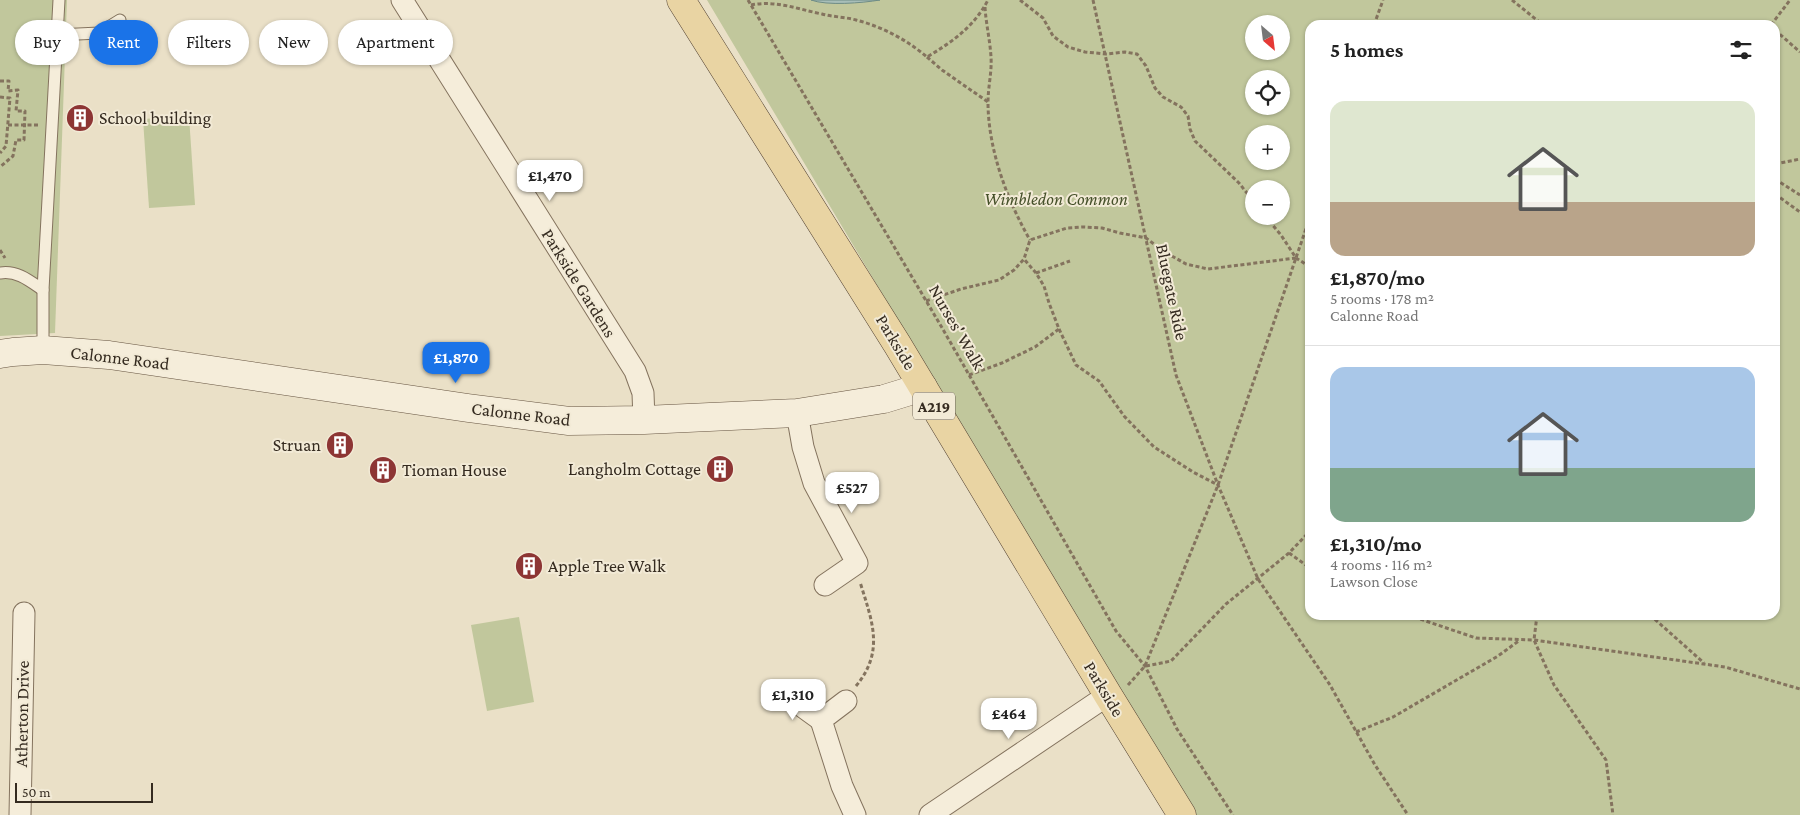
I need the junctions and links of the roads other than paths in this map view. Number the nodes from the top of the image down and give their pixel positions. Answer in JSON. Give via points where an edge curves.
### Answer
{"nodes":[{"id":1,"x":59,"y":0,"type":"edge"},
{"id":2,"x":402,"y":0,"type":"edge"},
{"id":3,"x":682,"y":0,"type":"edge"},
{"id":4,"x":58,"y":20,"type":"edge"},
{"id":5,"x":55,"y":65,"type":"edge"},
{"id":6,"x":0,"y":273,"type":"edge"},
{"id":7,"x":43,"y":290,"type":"junction"},
{"id":8,"x":43,"y":350,"type":"junction"},
{"id":9,"x":0,"y":354,"type":"edge"},
{"id":10,"x":923,"y":387,"type":"junction"},
{"id":11,"x":797,"y":413,"type":"junction"},
{"id":12,"x":644,"y":420,"type":"junction"},
{"id":13,"x":825,"y":585,"type":"dead end"},
{"id":14,"x":24,"y":613,"type":"dead end"},
{"id":15,"x":786,"y":694,"type":"dead end"},
{"id":16,"x":1108,"y":695,"type":"junction"},
{"id":17,"x":846,"y":702,"type":"road end"},
{"id":18,"x":821,"y":720,"type":"junction"},
{"id":19,"x":20,"y":815,"type":"edge"},
{"id":20,"x":855,"y":815,"type":"edge"},
{"id":21,"x":930,"y":815,"type":"edge"},
{"id":22,"x":1182,"y":815,"type":"edge"}],
"edges":[{"from":1,"to":4,"type":"lane"},
{"from":2,"to":12,"type":"street","name":"Parkside Gardens","via":[[635,371],[643,393]]},
{"from":3,"to":10,"type":"main road","name":"Parkside","number":"A219"},
{"from":5,"to":7,"type":"lane"},
{"from":6,"to":7,"type":"lane","via":[[11,272]]},
{"from":7,"to":8,"type":"lane"},
{"from":8,"to":9,"type":"street","name":"Calonne Road"},
{"from":8,"to":12,"type":"street","name":"Calonne Road","via":[[109,355],[569,421]]},
{"from":10,"to":11,"type":"street","name":"Calonne Road","via":[[884,399]]},
{"from":10,"to":16,"type":"main road","name":"Parkside","number":"A219"},
{"from":11,"to":12,"type":"street","name":"Calonne Road"},
{"from":11,"to":13,"type":"street","via":[[814,483],[857,563]]},
{"from":14,"to":19,"type":"street","name":"Atherton Drive"},
{"from":15,"to":18,"type":"street"},
{"from":16,"to":21,"type":"street"},
{"from":16,"to":22,"type":"main road","name":"Parkside","number":"A219"},
{"from":17,"to":18,"type":"street"},
{"from":18,"to":20,"type":"street"}]}
